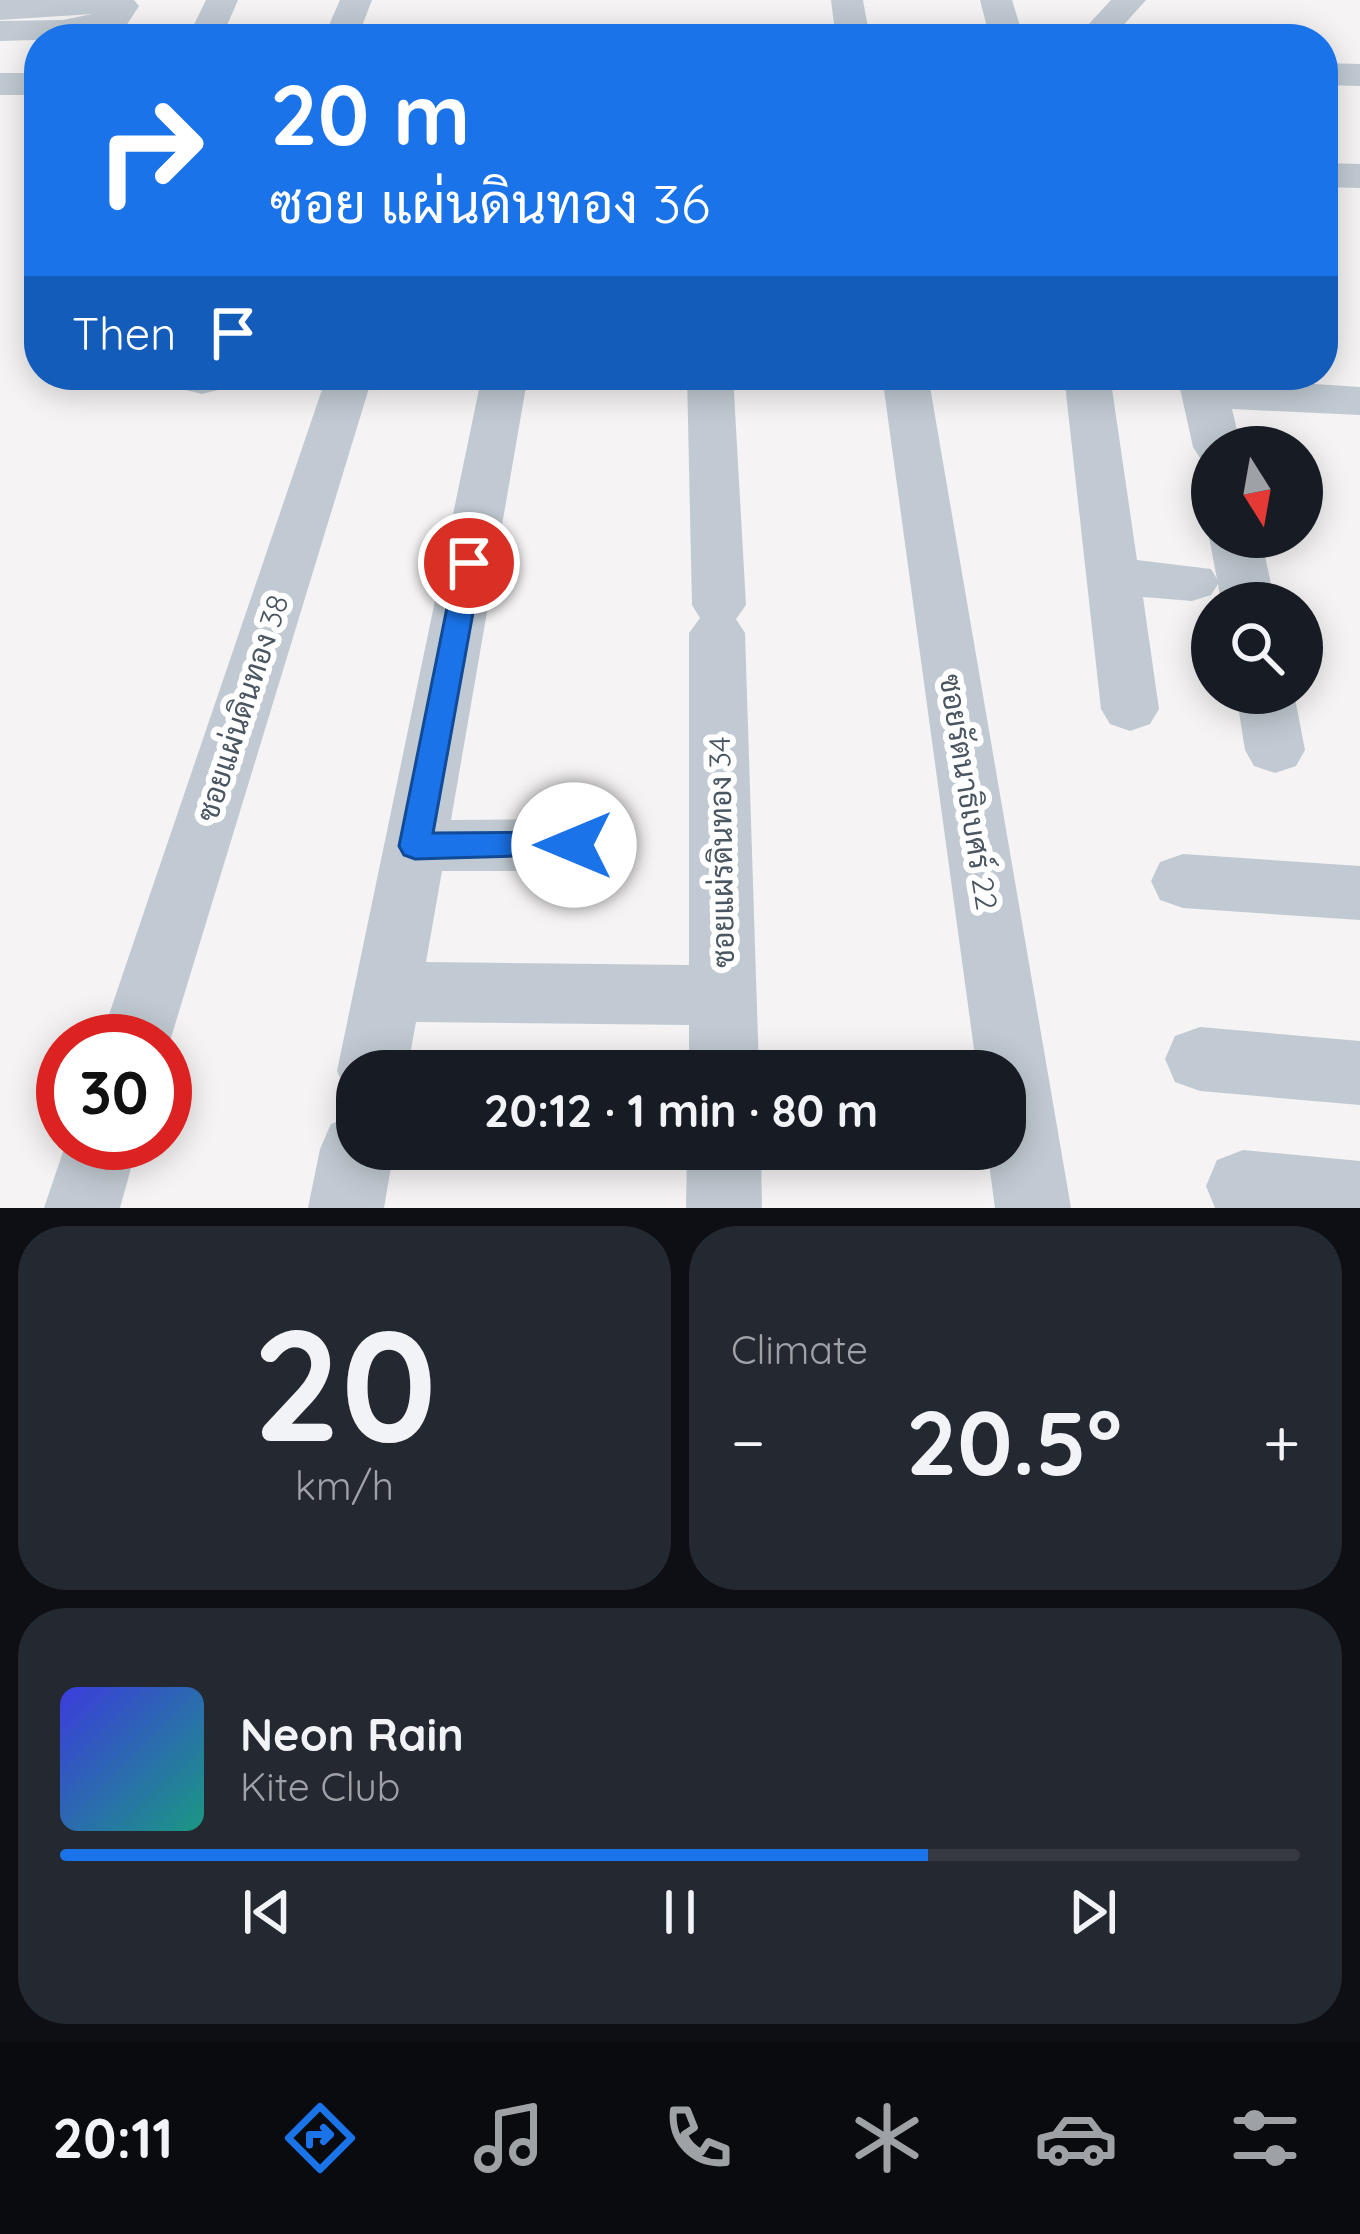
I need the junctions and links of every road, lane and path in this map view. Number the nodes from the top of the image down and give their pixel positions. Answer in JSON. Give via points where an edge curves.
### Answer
{"nodes":[{"id":1,"x":1130,"y":0,"type":"edge"},
{"id":2,"x":0,"y":10,"type":"edge"},
{"id":3,"x":91,"y":24,"type":"edge"},
{"id":4,"x":1107,"y":24,"type":"edge"},
{"id":5,"x":345,"y":390,"type":"edge"},
{"id":6,"x":502,"y":390,"type":"edge"},
{"id":7,"x":710,"y":390,"type":"edge"},
{"id":8,"x":907,"y":390,"type":"edge"},
{"id":9,"x":1089,"y":390,"type":"edge"},
{"id":10,"x":1204,"y":390,"type":"edge"},
{"id":11,"x":1252,"y":390,"type":"edge"},
{"id":12,"x":1360,"y":401,"type":"edge"},
{"id":13,"x":1212,"y":426,"type":"edge"},
{"id":14,"x":1113,"y":578,"type":"junction"},
{"id":15,"x":1192,"y":582,"type":"dead end"},
{"id":16,"x":1130,"y":709,"type":"dead end"},
{"id":17,"x":1269,"y":714,"type":"edge"},
{"id":18,"x":1275,"y":750,"type":"dead end"},
{"id":19,"x":574,"y":845,"type":"dead end"},
{"id":20,"x":415,"y":846,"type":"junction"},
{"id":21,"x":1183,"y":881,"type":"dead end"},
{"id":22,"x":1360,"y":893,"type":"edge"},
{"id":23,"x":387,"y":992,"type":"junction"},
{"id":24,"x":724,"y":995,"type":"junction"},
{"id":25,"x":144,"y":1014,"type":"edge"},
{"id":26,"x":376,"y":1050,"type":"edge"},
{"id":27,"x":724,"y":1050,"type":"edge"},
{"id":28,"x":1200,"y":1059,"type":"dead end"},
{"id":29,"x":1360,"y":1073,"type":"edge"},
{"id":30,"x":94,"y":1170,"type":"edge"},
{"id":31,"x":353,"y":1170,"type":"edge"},
{"id":32,"x":724,"y":1170,"type":"edge"},
{"id":33,"x":1243,"y":1186,"type":"dead end"},
{"id":34,"x":1360,"y":1198,"type":"edge"},
{"id":35,"x":82,"y":1208,"type":"edge"},
{"id":36,"x":346,"y":1208,"type":"edge"},
{"id":37,"x":724,"y":1208,"type":"edge"},
{"id":38,"x":1033,"y":1208,"type":"edge"}],
"edges":[{"from":1,"to":4,"type":"street"},
{"from":2,"to":3,"type":"street","via":[[122,6],[114,19]]},
{"from":5,"to":25,"type":"street","name":"ซอยแผ่นดินทอง 38"},
{"from":6,"to":20,"type":"street"},
{"from":7,"to":24,"type":"street","name":"ซอยแผ่รดินทอง 34"},
{"from":8,"to":38,"type":"street","name":"ซอยรัตนาธิเบศร์ 22"},
{"from":9,"to":14,"type":"street"},
{"from":10,"to":13,"type":"street"},
{"from":11,"to":12,"type":"street"},
{"from":14,"to":15,"type":"street"},
{"from":14,"to":16,"type":"street"},
{"from":17,"to":18,"type":"street"},
{"from":19,"to":20,"type":"street"},
{"from":20,"to":23,"type":"street"},
{"from":21,"to":22,"type":"street"},
{"from":23,"to":24,"type":"street"},
{"from":23,"to":26,"type":"street"},
{"from":24,"to":27,"type":"street","name":"ซอยแผ่รดินทอง 34"},
{"from":28,"to":29,"type":"street"},
{"from":30,"to":35,"type":"street"},
{"from":31,"to":36,"type":"street"},
{"from":32,"to":37,"type":"street"},
{"from":33,"to":34,"type":"street"}]}
